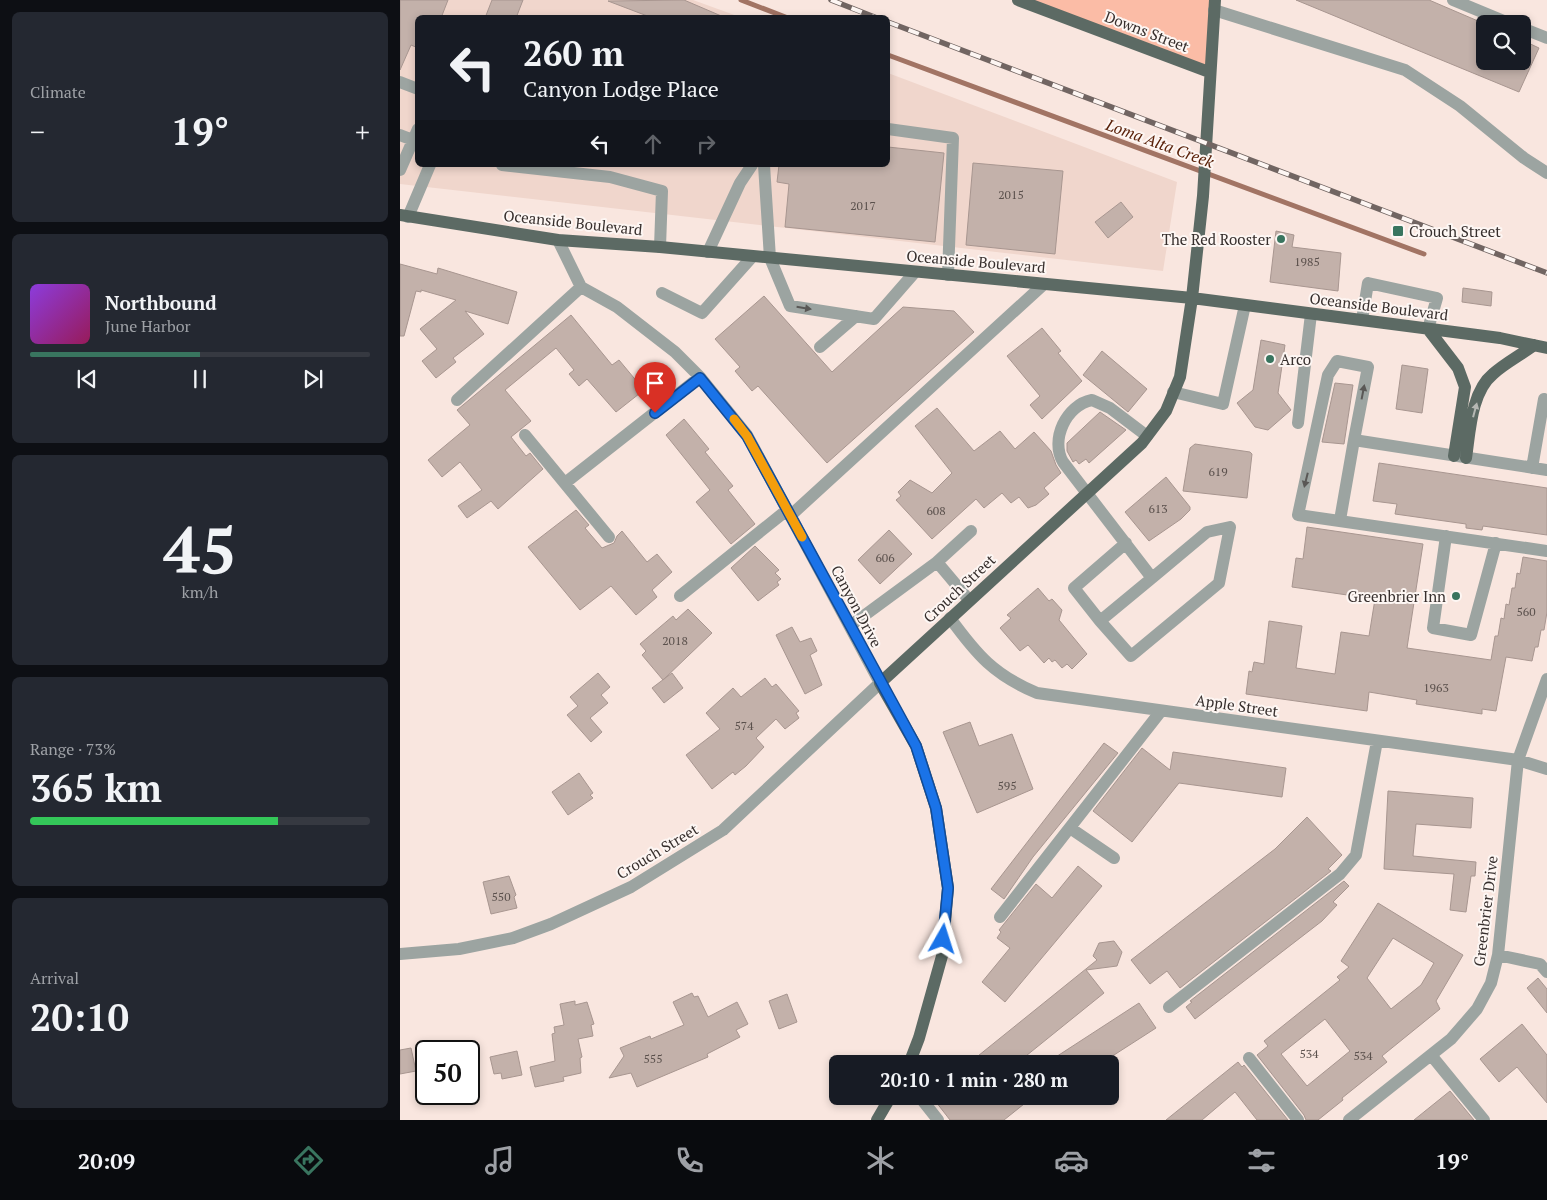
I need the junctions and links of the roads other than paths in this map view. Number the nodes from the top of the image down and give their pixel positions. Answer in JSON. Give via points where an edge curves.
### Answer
{"nodes":[{"id":1,"x":1018,"y":0,"type":"edge"},
{"id":2,"x":1453,"y":0,"type":"edge"},
{"id":3,"x":1214,"y":5,"type":"edge"},
{"id":4,"x":1489,"y":15,"type":"edge"},
{"id":5,"x":1531,"y":32,"type":"edge"},
{"id":6,"x":1547,"y":38,"type":"edge"},
{"id":7,"x":1209,"y":72,"type":"junction"},
{"id":8,"x":400,"y":82,"type":"edge"},
{"id":9,"x":415,"y":88,"type":"edge"},
{"id":10,"x":890,"y":129,"type":"edge"},
{"id":11,"x":400,"y":135,"type":"edge"},
{"id":12,"x":415,"y":135,"type":"edge"},
{"id":13,"x":429,"y":167,"type":"edge"},
{"id":14,"x":520,"y":167,"type":"edge"},
{"id":15,"x":751,"y":167,"type":"edge"},
{"id":16,"x":764,"y":167,"type":"edge"},
{"id":17,"x":1546,"y":169,"type":"edge"},
{"id":18,"x":400,"y":170,"type":"edge"},
{"id":19,"x":404,"y":216,"type":"edge"},
{"id":20,"x":558,"y":240,"type":"junction"},
{"id":21,"x":660,"y":248,"type":"junction"},
{"id":22,"x":708,"y":252,"type":"junction"},
{"id":23,"x":752,"y":257,"type":"junction"},
{"id":24,"x":770,"y":258,"type":"junction"},
{"id":25,"x":915,"y":272,"type":"junction"},
{"id":26,"x":948,"y":275,"type":"junction"},
{"id":27,"x":1044,"y":284,"type":"junction"},
{"id":28,"x":581,"y":287,"type":"junction"},
{"id":29,"x":662,"y":293,"type":"dead end"},
{"id":30,"x":1192,"y":298,"type":"junction"},
{"id":31,"x":1245,"y":305,"type":"junction"},
{"id":32,"x":1311,"y":314,"type":"junction"},
{"id":33,"x":856,"y":316,"type":"junction"},
{"id":34,"x":1362,"y":320,"type":"junction"},
{"id":35,"x":1428,"y":329,"type":"junction"},
{"id":36,"x":820,"y":347,"type":"dead end"},
{"id":37,"x":1541,"y":347,"type":"edge"},
{"id":38,"x":700,"y":378,"type":"junction"},
{"id":39,"x":1174,"y":392,"type":"junction"},
{"id":40,"x":456,"y":400,"type":"dead end"},
{"id":41,"x":1547,"y":400,"type":"edge"},
{"id":42,"x":1298,"y":423,"type":"dead end"},
{"id":43,"x":525,"y":435,"type":"dead end"},
{"id":44,"x":1147,"y":436,"type":"junction"},
{"id":45,"x":1354,"y":440,"type":"junction"},
{"id":46,"x":1460,"y":457,"type":"junction"},
{"id":47,"x":1532,"y":468,"type":"junction"},
{"id":48,"x":1547,"y":470,"type":"edge"},
{"id":49,"x":565,"y":483,"type":"junction"},
{"id":50,"x":1087,"y":493,"type":"junction"},
{"id":51,"x":789,"y":513,"type":"junction"},
{"id":52,"x":1340,"y":520,"type":"junction"},
{"id":53,"x":971,"y":531,"type":"dead end"},
{"id":54,"x":609,"y":536,"type":"dead end"},
{"id":55,"x":1446,"y":536,"type":"junction"},
{"id":56,"x":1126,"y":543,"type":"junction"},
{"id":57,"x":1496,"y":543,"type":"junction"},
{"id":58,"x":1547,"y":551,"type":"edge"},
{"id":59,"x":937,"y":562,"type":"junction"},
{"id":60,"x":1152,"y":578,"type":"junction"},
{"id":61,"x":680,"y":596,"type":"dead end"},
{"id":62,"x":969,"y":600,"type":"junction"},
{"id":63,"x":950,"y":618,"type":"junction"},
{"id":64,"x":1100,"y":621,"type":"junction"},
{"id":65,"x":850,"y":626,"type":"junction"},
{"id":66,"x":1547,"y":679,"type":"edge"},
{"id":67,"x":880,"y":683,"type":"junction"},
{"id":68,"x":1161,"y":711,"type":"junction"},
{"id":69,"x":1377,"y":741,"type":"junction"},
{"id":70,"x":1518,"y":760,"type":"junction"},
{"id":71,"x":1547,"y":769,"type":"edge"},
{"id":72,"x":1070,"y":828,"type":"junction"},
{"id":73,"x":1114,"y":858,"type":"dead end"},
{"id":74,"x":1000,"y":916,"type":"dead end"},
{"id":75,"x":400,"y":954,"type":"edge"},
{"id":76,"x":1498,"y":955,"type":"junction"},
{"id":77,"x":1547,"y":972,"type":"edge"},
{"id":78,"x":1169,"y":1007,"type":"dead end"},
{"id":79,"x":912,"y":1055,"type":"edge"},
{"id":80,"x":1431,"y":1055,"type":"junction"},
{"id":81,"x":1248,"y":1058,"type":"dead end"},
{"id":82,"x":886,"y":1105,"type":"edge"},
{"id":83,"x":926,"y":1105,"type":"edge"},
{"id":84,"x":877,"y":1120,"type":"edge"},
{"id":85,"x":938,"y":1120,"type":"edge"},
{"id":86,"x":1298,"y":1120,"type":"edge"},
{"id":87,"x":1349,"y":1120,"type":"edge"},
{"id":88,"x":1484,"y":1120,"type":"edge"}],
"edges":[{"from":1,"to":7,"type":"main road","name":"Downs Street"},
{"from":2,"to":4,"type":"street"},
{"from":3,"to":7,"type":"main road","name":"Crouch Street"},
{"from":3,"to":17,"type":"street","via":[[1405,70]]},
{"from":5,"to":6,"type":"street"},
{"from":7,"to":30,"type":"main road","name":"Crouch Street","via":[[1206,161]]},
{"from":8,"to":9,"type":"street"},
{"from":10,"to":26,"type":"street","via":[[953,138]]},
{"from":11,"to":12,"type":"street"},
{"from":12,"to":18,"type":"street"},
{"from":13,"to":19,"type":"street"},
{"from":14,"to":21,"type":"street","via":[[610,177],[662,190]]},
{"from":15,"to":22,"type":"street"},
{"from":16,"to":24,"type":"street"},
{"from":19,"to":20,"type":"main road","name":"Oceanside Boulevard"},
{"from":20,"to":21,"type":"main road","name":"Oceanside Boulevard"},
{"from":20,"to":28,"type":"street"},
{"from":21,"to":22,"type":"main road","name":"Oceanside Boulevard"},
{"from":22,"to":23,"type":"main road","name":"Oceanside Boulevard"},
{"from":23,"to":24,"type":"main road","name":"Oceanside Boulevard"},
{"from":23,"to":29,"type":"street","via":[[702,313]]},
{"from":24,"to":25,"type":"main road","name":"Oceanside Boulevard"},
{"from":24,"to":33,"type":"street","one_way":true,"via":[[790,306]]},
{"from":25,"to":26,"type":"main road","name":"Oceanside Boulevard"},
{"from":25,"to":33,"type":"street","via":[[874,319]]},
{"from":26,"to":27,"type":"main road","name":"Oceanside Boulevard"},
{"from":27,"to":30,"type":"main road","name":"Oceanside Boulevard"},
{"from":27,"to":51,"type":"street"},
{"from":28,"to":38,"type":"street","name":"Canyon Drive","via":[[617,307],[675,352]]},
{"from":28,"to":40,"type":"street"},
{"from":30,"to":31,"type":"main road","name":"Oceanside Boulevard"},
{"from":30,"to":39,"type":"main road","name":"Crouch Street","via":[[1180,377]]},
{"from":31,"to":32,"type":"main road","name":"Oceanside Boulevard"},
{"from":31,"to":39,"type":"street","via":[[1223,404]]},
{"from":32,"to":34,"type":"main road","name":"Oceanside Boulevard"},
{"from":32,"to":42,"type":"street"},
{"from":33,"to":36,"type":"street"},
{"from":34,"to":35,"type":"main road","name":"Oceanside Boulevard"},
{"from":34,"to":35,"type":"street","via":[[1368,283],[1436,298]]},
{"from":35,"to":37,"type":"main road","name":"Oceanside Boulevard"},
{"from":35,"to":46,"type":"main road","via":[[1458,368],[1464,388]]},
{"from":46,"to":37,"type":"main road","one_way":true,"via":[[1481,387],[1492,375]]},
{"from":38,"to":49,"type":"street"},
{"from":38,"to":51,"type":"street","name":"Canyon Drive","via":[[747,436]]},
{"from":39,"to":44,"type":"main road","name":"Crouch Street","via":[[1166,411]]},
{"from":41,"to":47,"type":"street","via":[[1544,399]]},
{"from":43,"to":49,"type":"street"},
{"from":44,"to":50,"type":"main road","name":"Crouch Street"},
{"from":44,"to":50,"type":"street","via":[[1096,400],[1086,401],[1075,408],[1064,423],[1058,450],[1063,462]]},
{"from":45,"to":46,"type":"street"},
{"from":45,"to":52,"type":"street"},
{"from":45,"to":52,"type":"street","one_way":true,"via":[[1368,367],[1338,361],[1328,375],[1298,514]]},
{"from":46,"to":47,"type":"street"},
{"from":47,"to":48,"type":"street"},
{"from":49,"to":54,"type":"street"},
{"from":50,"to":56,"type":"street"},
{"from":50,"to":62,"type":"main road","name":"Crouch Street"},
{"from":51,"to":61,"type":"street"},
{"from":51,"to":65,"type":"street","name":"Canyon Drive"},
{"from":52,"to":55,"type":"street"},
{"from":53,"to":59,"type":"street"},
{"from":55,"to":57,"type":"street"},
{"from":55,"to":57,"type":"street","via":[[1433,628],[1471,635]]},
{"from":56,"to":60,"type":"street"},
{"from":56,"to":64,"type":"street","via":[[1074,588]]},
{"from":57,"to":58,"type":"street"},
{"from":59,"to":62,"type":"street"},
{"from":59,"to":65,"type":"street"},
{"from":60,"to":64,"type":"street"},
{"from":60,"to":64,"type":"street","via":[[1207,532],[1230,527],[1219,583],[1131,656]]},
{"from":62,"to":63,"type":"main road","name":"Crouch Street"},
{"from":63,"to":67,"type":"main road","name":"Crouch Street"},
{"from":63,"to":68,"type":"street","name":"Apple Street","via":[[975,652],[1011,682],[1038,693]]},
{"from":65,"to":67,"type":"street","name":"Canyon Drive"},
{"from":66,"to":70,"type":"street","name":"Greenbrier Drive"},
{"from":67,"to":75,"type":"street","name":"Crouch Street","via":[[723,830],[631,888],[513,938],[459,950]]},
{"from":67,"to":79,"type":"main road","name":"Canyon Drive","via":[[916,746],[936,808],[948,888],[942,956],[920,1038]]},
{"from":68,"to":69,"type":"street","name":"Apple Street"},
{"from":68,"to":72,"type":"street"},
{"from":69,"to":70,"type":"street","name":"Apple Street"},
{"from":69,"to":78,"type":"street","via":[[1356,855],[1340,874]]},
{"from":70,"to":71,"type":"street","name":"Apple Street"},
{"from":70,"to":76,"type":"street","name":"Greenbrier Drive"},
{"from":72,"to":73,"type":"street"},
{"from":72,"to":74,"type":"street"},
{"from":76,"to":77,"type":"street","via":[[1540,964]]},
{"from":76,"to":80,"type":"street","name":"Greenbrier Drive","via":[[1491,983],[1477,1009],[1451,1039]]},
{"from":80,"to":87,"type":"street","name":"Greenbrier Drive"},
{"from":80,"to":88,"type":"street"},
{"from":81,"to":86,"type":"street"},
{"from":82,"to":84,"type":"main road"},
{"from":83,"to":85,"type":"street"}]}
